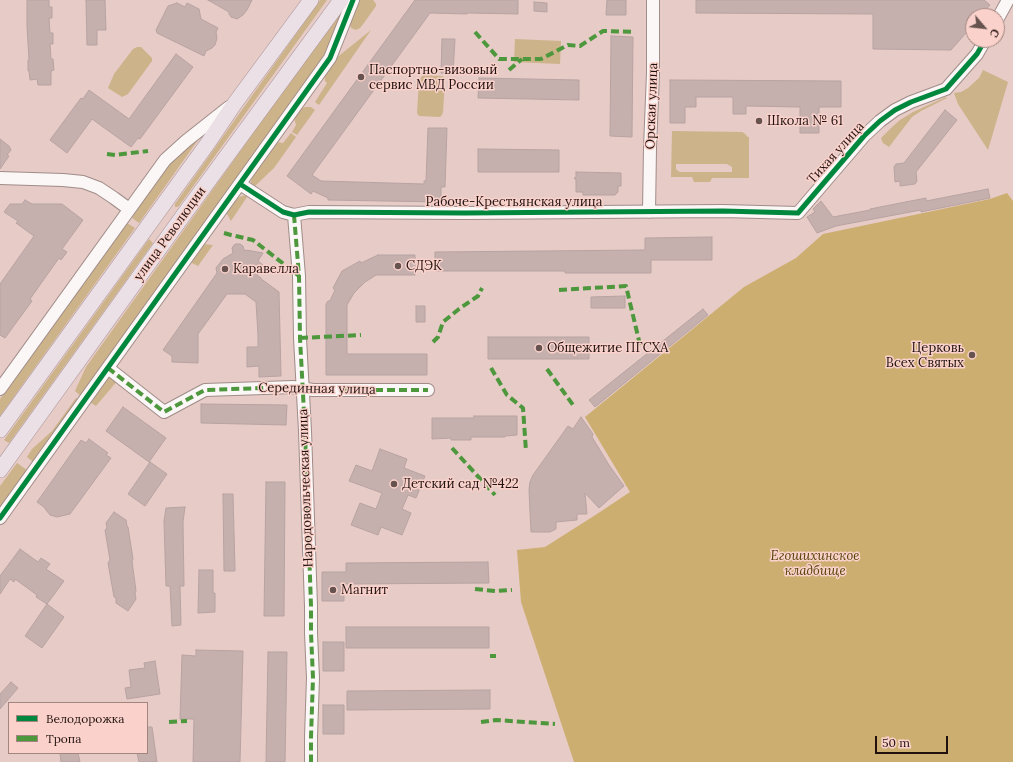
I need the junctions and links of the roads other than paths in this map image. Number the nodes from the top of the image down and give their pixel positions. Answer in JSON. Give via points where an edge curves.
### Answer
{"nodes":[{"id":1,"x":311,"y":0,"type":"edge"},
{"id":2,"x":341,"y":0,"type":"edge"},
{"id":3,"x":353,"y":0,"type":"edge"},
{"id":4,"x":653,"y":0,"type":"edge"},
{"id":5,"x":980,"y":48,"type":"edge"},
{"id":6,"x":235,"y":103,"type":"junction"},
{"id":7,"x":0,"y":178,"type":"edge"},
{"id":8,"x":240,"y":184,"type":"junction"},
{"id":9,"x":166,"y":200,"type":"junction"},
{"id":10,"x":129,"y":209,"type":"junction"},
{"id":11,"x":649,"y":212,"type":"junction"},
{"id":12,"x":185,"y":213,"type":"junction"},
{"id":13,"x":798,"y":213,"type":"joint"},
{"id":14,"x":294,"y":215,"type":"junction"},
{"id":15,"x":108,"y":368,"type":"junction"},
{"id":16,"x":0,"y":389,"type":"edge"},
{"id":17,"x":302,"y":389,"type":"junction"},
{"id":18,"x":428,"y":390,"type":"dead end"},
{"id":19,"x":0,"y":430,"type":"edge"},
{"id":20,"x":0,"y":470,"type":"edge"},
{"id":21,"x":0,"y":518,"type":"edge"},
{"id":22,"x":311,"y":762,"type":"edge"}],
"edges":[{"from":1,"to":6,"type":"main road","name":"улица Революции"},
{"from":2,"to":12,"type":"main road","name":"улица Революции"},
{"from":3,"to":8,"type":"street","via":[[330,58]]},
{"from":4,"to":11,"type":"street","name":"Орская улица"},
{"from":5,"to":13,"type":"street","name":"Тихая улица","via":[[946,89],[911,102],[880,121]]},
{"from":6,"to":9,"type":"main road","name":"улица Революции"},
{"from":6,"to":10,"type":"street","via":[[165,160]]},
{"from":7,"to":10,"type":"street","via":[[83,182],[99,188]]},
{"from":8,"to":14,"type":"street","via":[[283,212]]},
{"from":8,"to":15,"type":"street"},
{"from":9,"to":12,"type":"main road","via":[[168,213],[178,216]]},
{"from":9,"to":19,"type":"main road","name":"улица Революции"},
{"from":10,"to":16,"type":"street"},
{"from":11,"to":13,"type":"street","name":"Рабоче-Крестьянская улица"},
{"from":11,"to":14,"type":"street","name":"Рабоче-Крестьянская улица","via":[[309,212]]},
{"from":12,"to":20,"type":"main road","name":"улица Революции"},
{"from":14,"to":17,"type":"street","name":"Народовольческая улица"},
{"from":15,"to":17,"type":"street","name":"Серединная улица","via":[[164,412],[206,390],[293,387]]},
{"from":15,"to":21,"type":"street"},
{"from":17,"to":18,"type":"street","name":"Серединная улица"},
{"from":17,"to":22,"type":"street","name":"Народовольческая улица","via":[[313,678]]}]}
